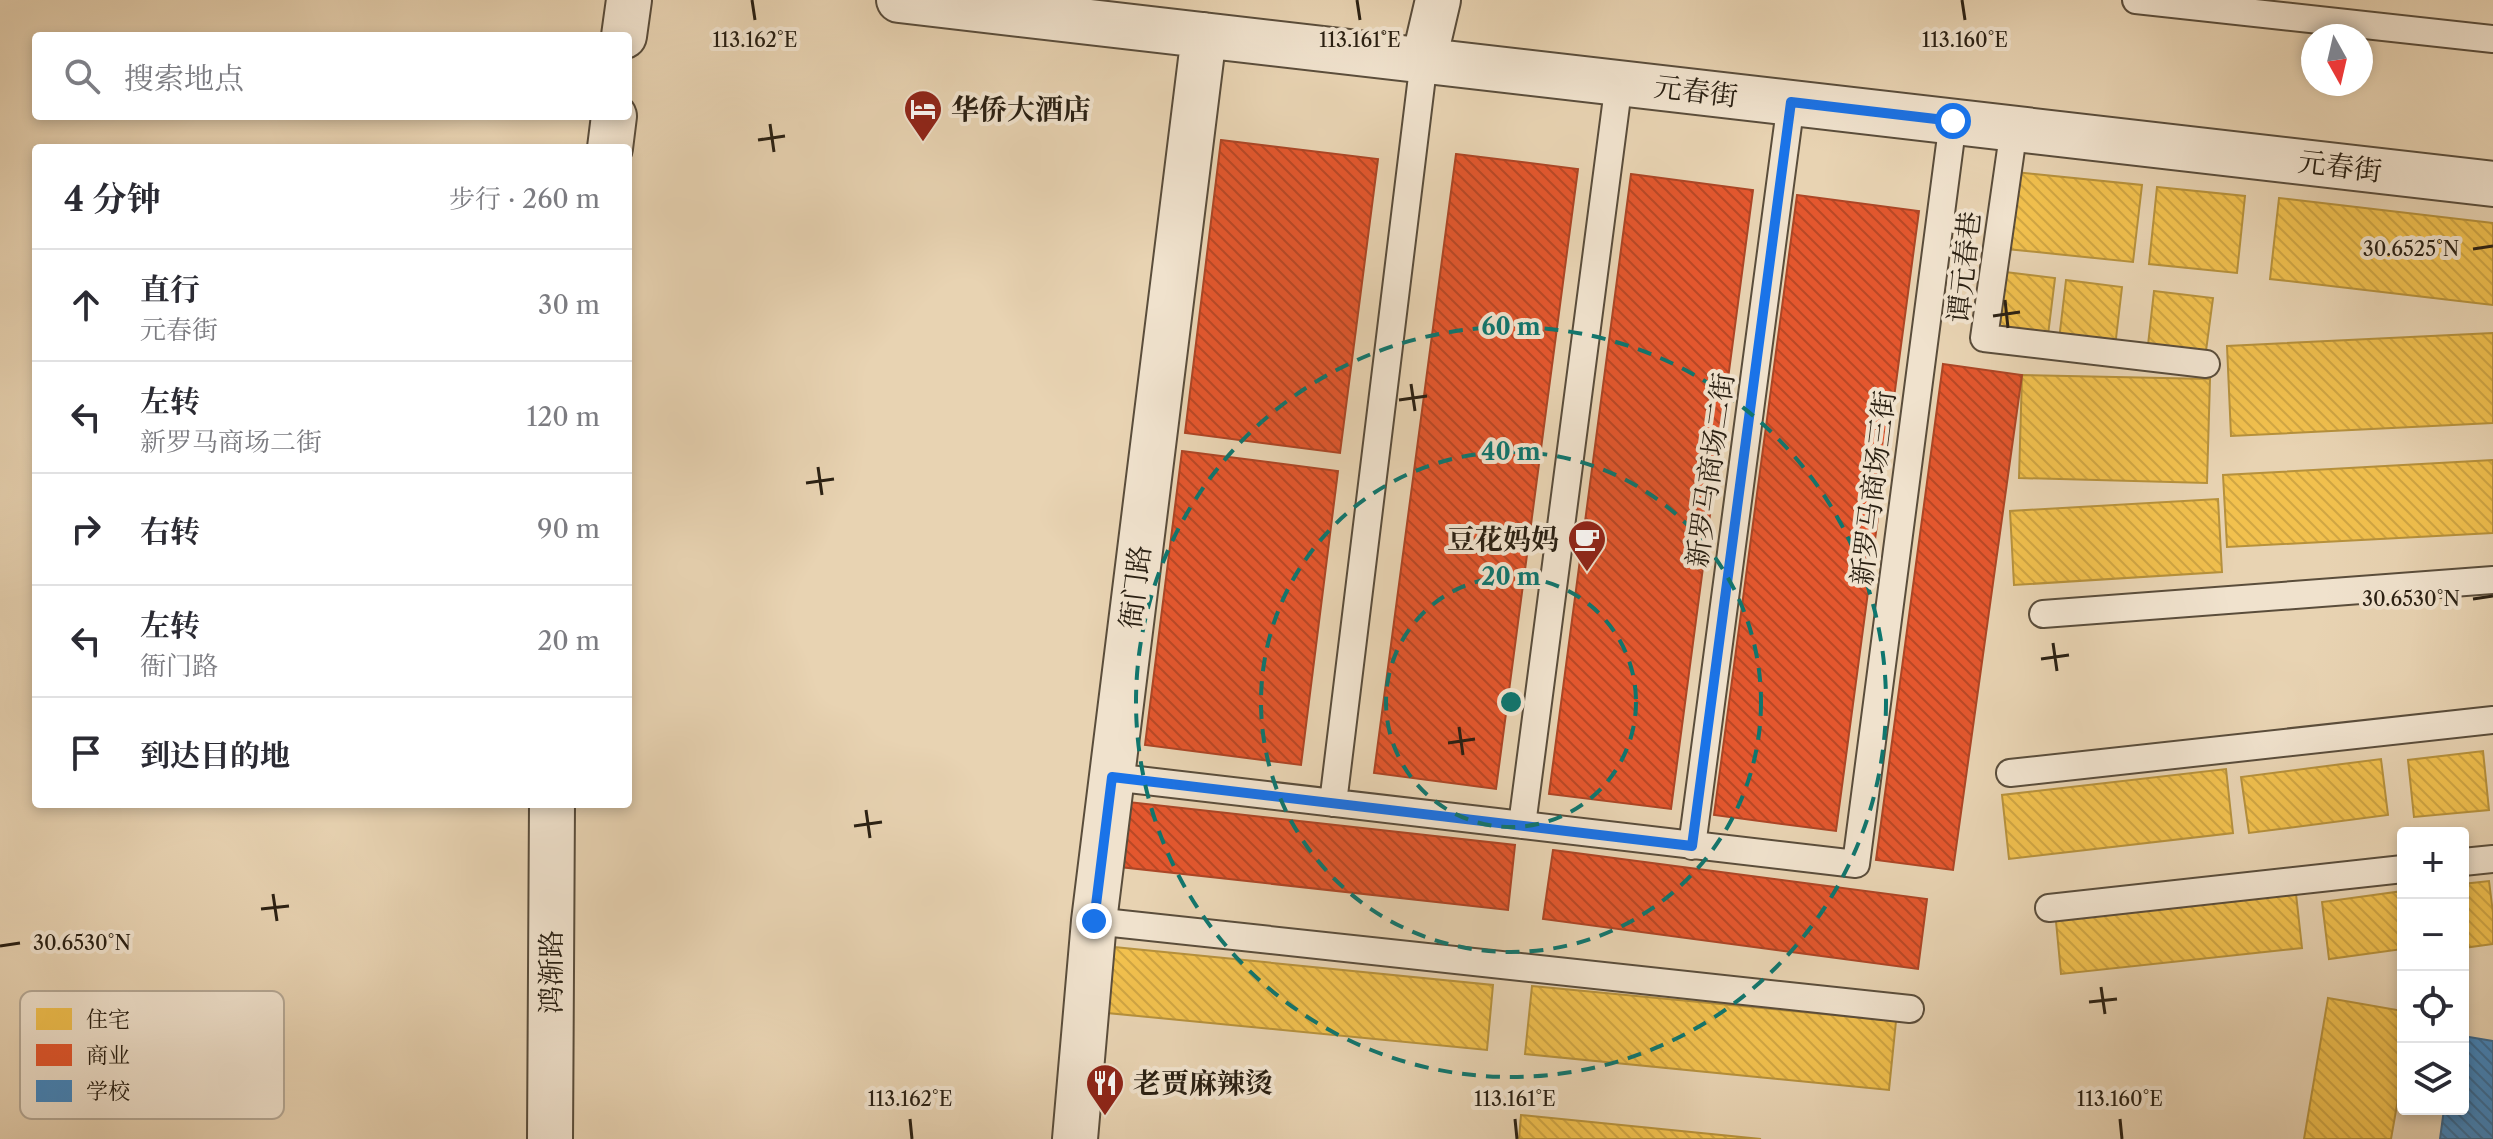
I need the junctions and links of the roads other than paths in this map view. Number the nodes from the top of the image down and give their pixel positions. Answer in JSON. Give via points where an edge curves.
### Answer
{"nodes":[{"id":1,"x":629,"y":0,"type":"edge"},
{"id":2,"x":899,"y":0,"type":"edge"},
{"id":3,"x":1438,"y":0,"type":"edge"},
{"id":4,"x":2136,"y":0,"type":"edge"},
{"id":5,"x":2223,"y":5,"type":"edge"},
{"id":6,"x":625,"y":32,"type":"edge"},
{"id":7,"x":1204,"y":35,"type":"junction"},
{"id":8,"x":2493,"y":39,"type":"edge"},
{"id":9,"x":1424,"y":60,"type":"junction"},
{"id":10,"x":1619,"y":82,"type":"junction"},
{"id":11,"x":1791,"y":102,"type":"junction"},
{"id":12,"x":614,"y":120,"type":"edge"},
{"id":13,"x":1953,"y":121,"type":"junction"},
{"id":14,"x":2014,"y":128,"type":"junction"},
{"id":15,"x":610,"y":144,"type":"edge"},
{"id":16,"x":2493,"y":184,"type":"edge"},
{"id":17,"x":2206,"y":364,"type":"dead end"},
{"id":18,"x":2493,"y":580,"type":"edge"},
{"id":19,"x":2043,"y":614,"type":"dead end"},
{"id":20,"x":2493,"y":720,"type":"edge"},
{"id":21,"x":2010,"y":773,"type":"dead end"},
{"id":22,"x":1112,"y":777,"type":"junction"},
{"id":23,"x":1333,"y":803,"type":"junction"},
{"id":24,"x":552,"y":808,"type":"edge"},
{"id":25,"x":1522,"y":825,"type":"junction"},
{"id":26,"x":1692,"y":846,"type":"junction"},
{"id":27,"x":2493,"y":859,"type":"edge"},
{"id":28,"x":2469,"y":861,"type":"edge"},
{"id":29,"x":2397,"y":870,"type":"edge"},
{"id":30,"x":2049,"y":908,"type":"dead end"},
{"id":31,"x":1094,"y":921,"type":"junction"},
{"id":32,"x":1910,"y":1009,"type":"dead end"},
{"id":33,"x":550,"y":1139,"type":"edge"},
{"id":34,"x":1075,"y":1139,"type":"edge"}],
"edges":[{"from":1,"to":6,"type":"street"},
{"from":2,"to":7,"type":"street","name":"元春街"},
{"from":3,"to":9,"type":"street"},
{"from":4,"to":5,"type":"lane"},
{"from":5,"to":8,"type":"lane"},
{"from":7,"to":9,"type":"street","name":"元春街"},
{"from":7,"to":22,"type":"street","name":"衙门路"},
{"from":9,"to":10,"type":"street","name":"元春街"},
{"from":9,"to":23,"type":"lane"},
{"from":10,"to":11,"type":"street","name":"元春街"},
{"from":10,"to":25,"type":"lane"},
{"from":11,"to":13,"type":"street","name":"元春街"},
{"from":11,"to":26,"type":"lane","name":"新罗马商场二街"},
{"from":12,"to":15,"type":"street"},
{"from":13,"to":14,"type":"street","name":"元春街"},
{"from":13,"to":26,"type":"lane","name":"新罗马商场三街","via":[[1856,864]]},
{"from":14,"to":16,"type":"street","name":"元春街"},
{"from":14,"to":17,"type":"lane","name":"谭元春巷","via":[[1984,338]]},
{"from":18,"to":19,"type":"lane"},
{"from":20,"to":21,"type":"lane"},
{"from":22,"to":23,"type":"lane"},
{"from":22,"to":31,"type":"street","name":"衙门路"},
{"from":23,"to":25,"type":"lane"},
{"from":24,"to":33,"type":"street","name":"鸿渐路"},
{"from":25,"to":26,"type":"lane"},
{"from":27,"to":28,"type":"lane"},
{"from":29,"to":30,"type":"lane"},
{"from":31,"to":32,"type":"lane"},
{"from":31,"to":34,"type":"street","name":"衙门路"}]}
